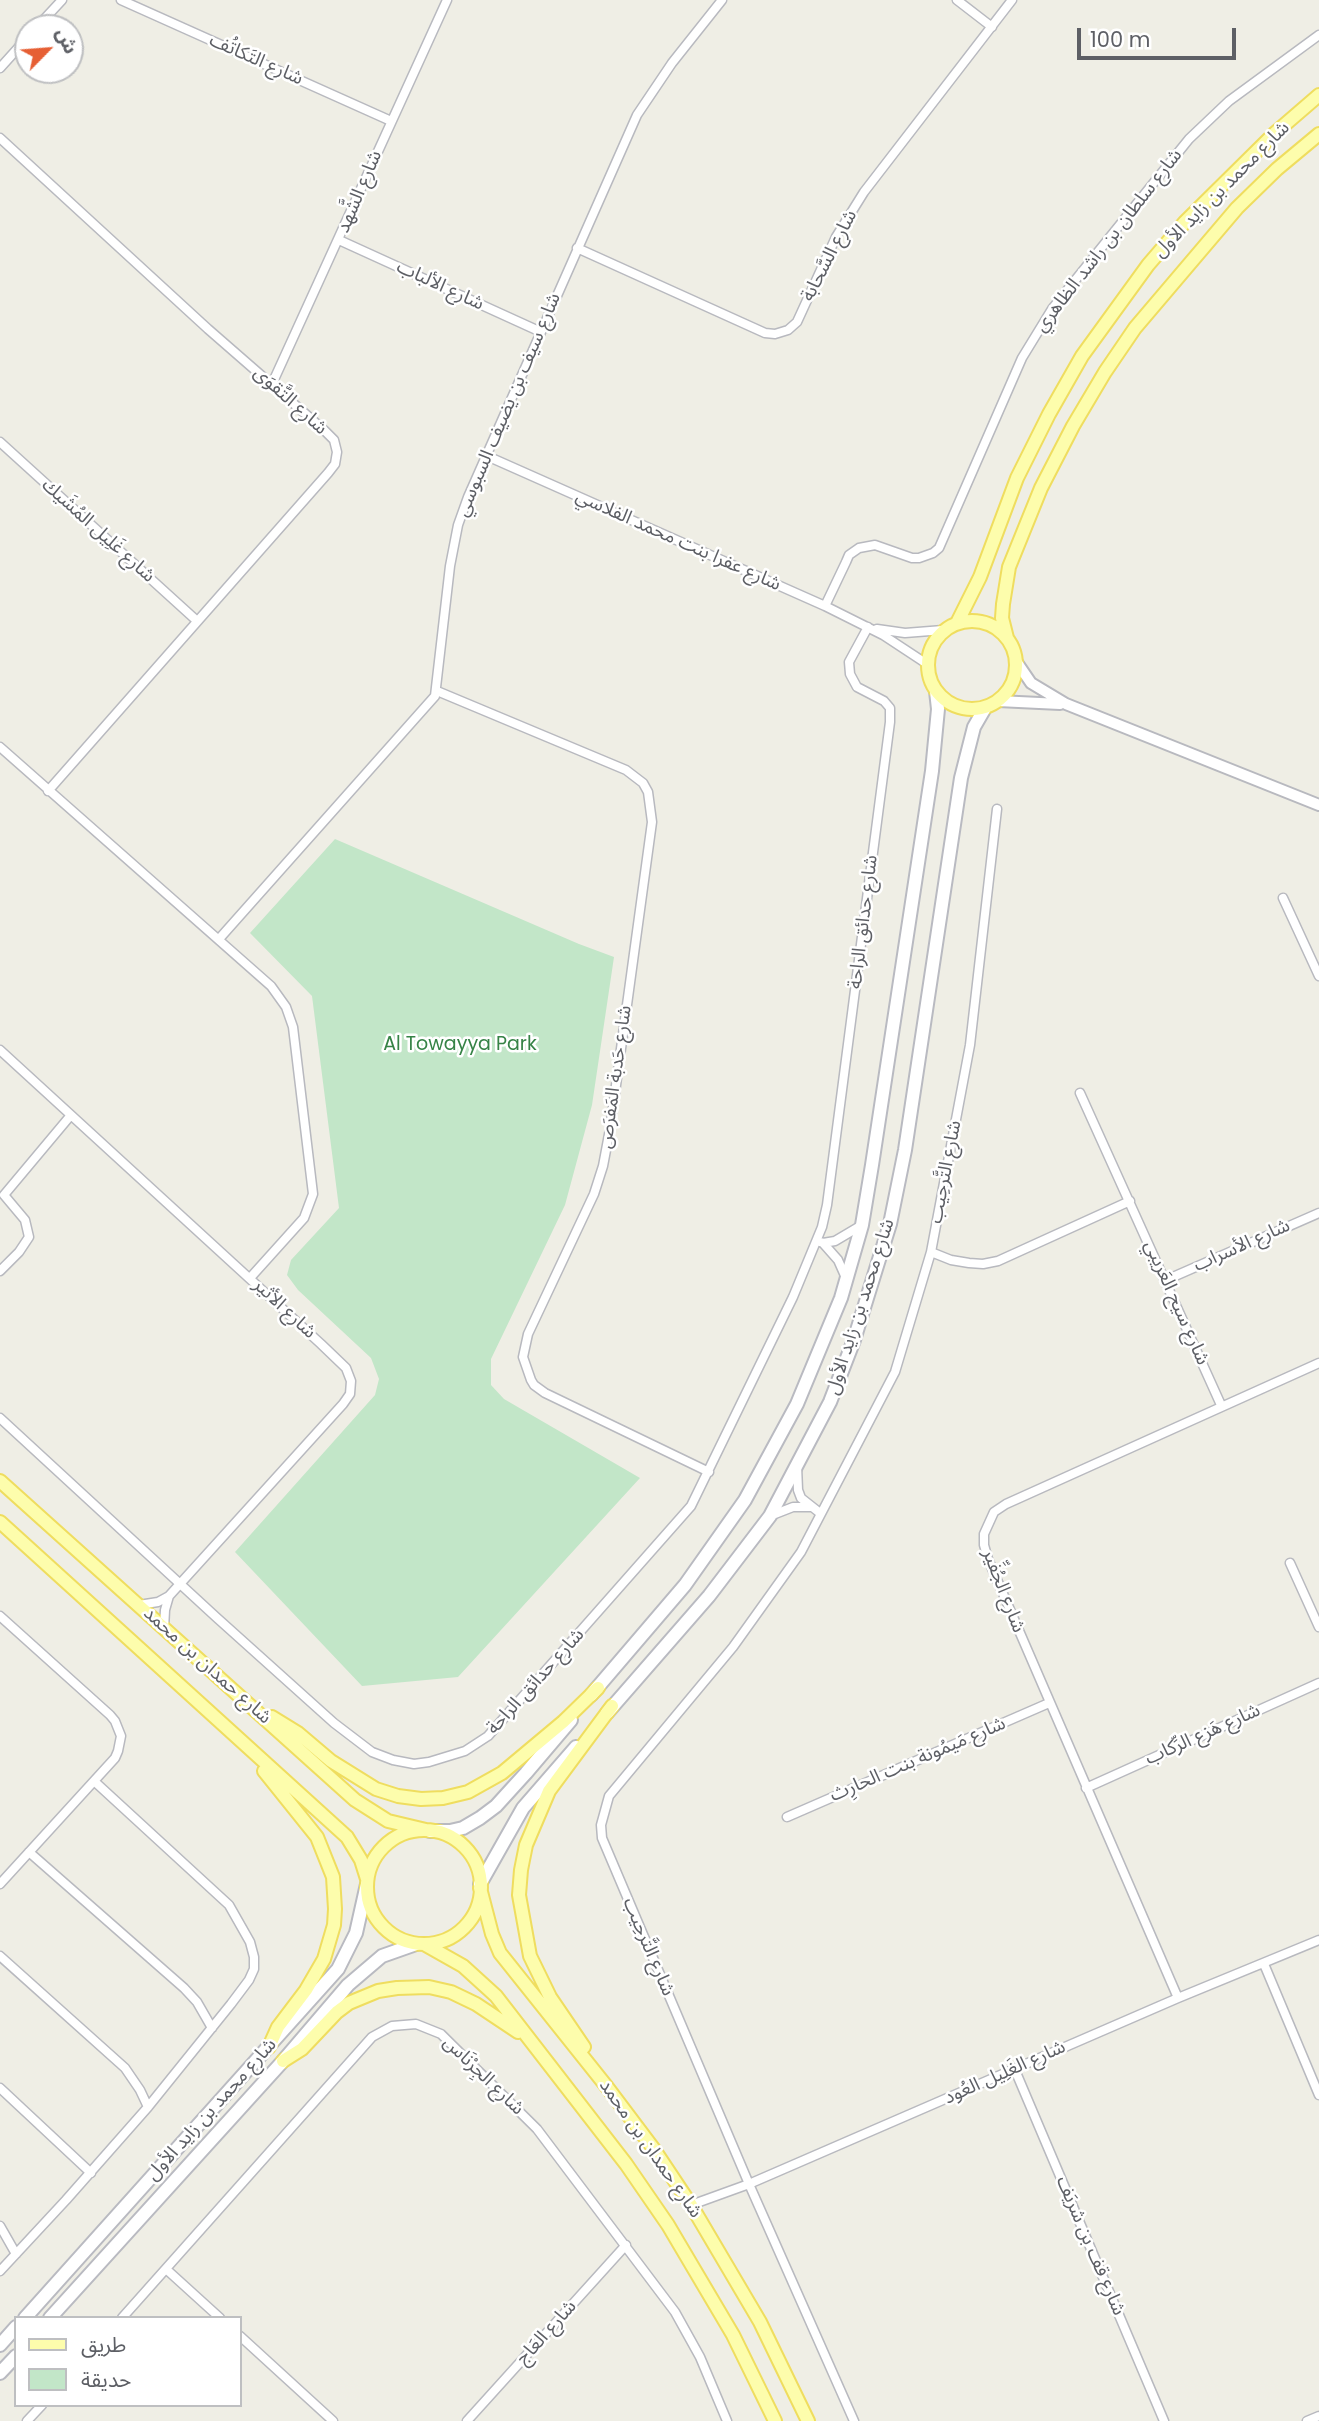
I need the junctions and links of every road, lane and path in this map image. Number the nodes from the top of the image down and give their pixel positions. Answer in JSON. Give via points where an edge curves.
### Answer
{"nodes":[{"id":1,"x":62,"y":0,"type":"edge"},
{"id":2,"x":121,"y":0,"type":"edge"},
{"id":3,"x":447,"y":0,"type":"edge"},
{"id":4,"x":722,"y":0,"type":"edge"},
{"id":5,"x":957,"y":0,"type":"edge"},
{"id":6,"x":1012,"y":0,"type":"edge"},
{"id":7,"x":49,"y":14,"type":"edge"},
{"id":8,"x":992,"y":27,"type":"junction"},
{"id":9,"x":1319,"y":35,"type":"edge"},
{"id":10,"x":14,"y":52,"type":"edge"},
{"id":11,"x":0,"y":68,"type":"edge"},
{"id":12,"x":1319,"y":95,"type":"edge"},
{"id":13,"x":391,"y":121,"type":"junction"},
{"id":14,"x":1319,"y":134,"type":"edge"},
{"id":15,"x":0,"y":138,"type":"edge"},
{"id":16,"x":339,"y":240,"type":"junction"},
{"id":17,"x":577,"y":248,"type":"junction"},
{"id":18,"x":541,"y":332,"type":"junction"},
{"id":19,"x":272,"y":384,"type":"junction"},
{"id":20,"x":0,"y":442,"type":"edge"},
{"id":21,"x":487,"y":456,"type":"junction"},
{"id":22,"x":825,"y":606,"type":"junction"},
{"id":23,"x":196,"y":620,"type":"junction"},
{"id":24,"x":957,"y":623,"type":"junction"},
{"id":25,"x":868,"y":627,"type":"junction"},
{"id":26,"x":943,"y":630,"type":"junction"},
{"id":27,"x":1007,"y":638,"type":"junction"},
{"id":28,"x":1016,"y":661,"type":"junction"},
{"id":29,"x":927,"y":664,"type":"junction"},
{"id":30,"x":437,"y":691,"type":"junction"},
{"id":31,"x":936,"y":691,"type":"junction"},
{"id":32,"x":998,"y":701,"type":"junction"},
{"id":33,"x":1066,"y":704,"type":"junction"},
{"id":34,"x":985,"y":708,"type":"junction"},
{"id":35,"x":0,"y":747,"type":"edge"},
{"id":36,"x":48,"y":791,"type":"junction"},
{"id":37,"x":1319,"y":805,"type":"edge"},
{"id":38,"x":997,"y":809,"type":"dead end"},
{"id":39,"x":1283,"y":898,"type":"dead end"},
{"id":40,"x":219,"y":939,"type":"junction"},
{"id":41,"x":1319,"y":976,"type":"edge"},
{"id":42,"x":0,"y":1050,"type":"edge"},
{"id":43,"x":1080,"y":1093,"type":"dead end"},
{"id":44,"x":71,"y":1115,"type":"junction"},
{"id":45,"x":2,"y":1194,"type":"edge"},
{"id":46,"x":1130,"y":1201,"type":"junction"},
{"id":47,"x":1319,"y":1213,"type":"edge"},
{"id":48,"x":862,"y":1225,"type":"junction"},
{"id":49,"x":820,"y":1242,"type":"junction"},
{"id":50,"x":931,"y":1252,"type":"junction"},
{"id":51,"x":0,"y":1271,"type":"edge"},
{"id":52,"x":250,"y":1278,"type":"junction"},
{"id":53,"x":847,"y":1279,"type":"junction"},
{"id":54,"x":1166,"y":1280,"type":"junction"},
{"id":55,"x":1319,"y":1363,"type":"edge"},
{"id":56,"x":1221,"y":1405,"type":"junction"},
{"id":57,"x":0,"y":1418,"type":"edge"},
{"id":58,"x":797,"y":1464,"type":"junction"},
{"id":59,"x":709,"y":1472,"type":"junction"},
{"id":60,"x":0,"y":1481,"type":"edge"},
{"id":61,"x":810,"y":1507,"type":"junction"},
{"id":62,"x":820,"y":1513,"type":"junction"},
{"id":63,"x":770,"y":1516,"type":"junction"},
{"id":64,"x":0,"y":1522,"type":"edge"},
{"id":65,"x":1290,"y":1563,"type":"dead end"},
{"id":66,"x":181,"y":1584,"type":"junction"},
{"id":67,"x":169,"y":1596,"type":"junction"},
{"id":68,"x":139,"y":1605,"type":"junction"},
{"id":69,"x":0,"y":1616,"type":"edge"},
{"id":70,"x":1319,"y":1628,"type":"edge"},
{"id":71,"x":164,"y":1629,"type":"junction"},
{"id":72,"x":1319,"y":1683,"type":"edge"},
{"id":73,"x":598,"y":1688,"type":"junction"},
{"id":74,"x":1049,"y":1703,"type":"junction"},
{"id":75,"x":249,"y":1704,"type":"junction"},
{"id":76,"x":612,"y":1706,"type":"junction"},
{"id":77,"x":223,"y":1724,"type":"junction"},
{"id":78,"x":94,"y":1781,"type":"junction"},
{"id":79,"x":1086,"y":1788,"type":"junction"},
{"id":80,"x":787,"y":1817,"type":"dead end"},
{"id":81,"x":428,"y":1830,"type":"junction"},
{"id":82,"x":29,"y":1852,"type":"junction"},
{"id":83,"x":367,"y":1882,"type":"junction"},
{"id":84,"x":0,"y":1884,"type":"edge"},
{"id":85,"x":480,"y":1886,"type":"junction"},
{"id":86,"x":1319,"y":1940,"type":"edge"},
{"id":87,"x":420,"y":1944,"type":"junction"},
{"id":88,"x":0,"y":1956,"type":"edge"},
{"id":89,"x":1264,"y":1964,"type":"junction"},
{"id":90,"x":1178,"y":1998,"type":"junction"},
{"id":91,"x":212,"y":2028,"type":"junction"},
{"id":92,"x":530,"y":2039,"type":"junction"},
{"id":93,"x":268,"y":2047,"type":"junction"},
{"id":94,"x":283,"y":2062,"type":"junction"},
{"id":95,"x":1015,"y":2070,"type":"junction"},
{"id":96,"x":607,"y":2087,"type":"junction"},
{"id":97,"x":0,"y":2088,"type":"edge"},
{"id":98,"x":1319,"y":2095,"type":"edge"},
{"id":99,"x":148,"y":2107,"type":"junction"},
{"id":100,"x":91,"y":2173,"type":"junction"},
{"id":101,"x":749,"y":2184,"type":"junction"},
{"id":102,"x":691,"y":2205,"type":"junction"},
{"id":103,"x":0,"y":2226,"type":"edge"},
{"id":104,"x":626,"y":2245,"type":"junction"},
{"id":105,"x":16,"y":2254,"type":"junction"},
{"id":106,"x":166,"y":2269,"type":"junction"},
{"id":107,"x":0,"y":2271,"type":"edge"},
{"id":108,"x":26,"y":2316,"type":"edge"},
{"id":109,"x":52,"y":2316,"type":"edge"},
{"id":110,"x":124,"y":2316,"type":"edge"},
{"id":111,"x":218,"y":2316,"type":"edge"},
{"id":112,"x":14,"y":2330,"type":"edge"},
{"id":113,"x":242,"y":2338,"type":"edge"},
{"id":114,"x":0,"y":2345,"type":"edge"},
{"id":115,"x":14,"y":2358,"type":"edge"},
{"id":116,"x":0,"y":2373,"type":"edge"},
{"id":117,"x":40,"y":2407,"type":"edge"},
{"id":118,"x":1319,"y":2416,"type":"edge"},
{"id":119,"x":27,"y":2421,"type":"edge"},
{"id":120,"x":333,"y":2421,"type":"edge"},
{"id":121,"x":467,"y":2421,"type":"edge"},
{"id":122,"x":727,"y":2421,"type":"edge"},
{"id":123,"x":775,"y":2421,"type":"edge"},
{"id":124,"x":808,"y":2421,"type":"edge"},
{"id":125,"x":854,"y":2421,"type":"edge"},
{"id":126,"x":1164,"y":2421,"type":"edge"},
{"id":127,"x":1307,"y":2421,"type":"edge"}],
"edges":[{"from":1,"to":7,"type":"street"},
{"from":2,"to":13,"type":"street","name":"شارع التَكاتُف"},
{"from":3,"to":13,"type":"street","name":"شارع الشَّهد"},
{"from":4,"to":17,"type":"street","name":"شارع سيف بن يضيف السبوسي","via":[[637,115]]},
{"from":5,"to":8,"type":"street"},
{"from":6,"to":8,"type":"street","name":"شارع السَّحابة"},
{"from":8,"to":17,"type":"street","name":"شارع السَّحابة","via":[[864,192],[836,237],[797,322],[788,330],[765,332]]},
{"from":9,"to":22,"type":"street","name":"شارع سلطان بن راشد الظاهري","via":[[1198,129],[1059,300],[1022,358],[939,548],[919,558],[874,545],[859,548],[846,562]]},
{"from":10,"to":11,"type":"street"},
{"from":12,"to":24,"type":"main road","name":"شارع محمد بن زايد الأول","via":[[1185,222],[1098,333],[1017,478],[981,577]]},
{"from":13,"to":16,"type":"street","name":"شارع الشَّهد"},
{"from":14,"to":27,"type":"main road","name":"شارع محمد بن زايد الأول","via":[[1237,208],[1135,327],[1105,372],[1041,488],[1009,567],[1002,618]]},
{"from":15,"to":19,"type":"street","name":"شارع التَّقوَى"},
{"from":16,"to":18,"type":"street","name":"شارع الألباب"},
{"from":16,"to":19,"type":"street","name":"شارع الشَّهد"},
{"from":17,"to":18,"type":"street","name":"شارع سيف بن يضيف السبوسي"},
{"from":18,"to":21,"type":"street","name":"شارع سيف بن يضيف السبوسي"},
{"from":19,"to":23,"type":"street","name":"شارع التَّقوَى","via":[[334,440],[335,464]]},
{"from":20,"to":23,"type":"street","name":"شارع غَلِيل المُشَيك"},
{"from":21,"to":22,"type":"street","name":"شارع عفرا بنت محمد الفلاسي"},
{"from":21,"to":30,"type":"street","name":"شارع سيف بن يضيف السبوسي","via":[[458,525]]},
{"from":22,"to":25,"type":"street","name":"شارع عفرا بنت محمد الفلاسي"},
{"from":23,"to":36,"type":"street","name":"شارع التَّقوَى"},
{"from":24,"to":26,"type":"main road"},
{"from":24,"to":27,"type":"main road","via":[[984,622]]},
{"from":25,"to":26,"type":"street","name":"شارع عفرا بنت محمد الفلاسي","via":[[905,633]]},
{"from":25,"to":29,"type":"street","name":"شارع عفرا بنت محمد الفلاسي"},
{"from":25,"to":49,"type":"street","name":"شارع حدائق الراحة","via":[[849,662],[850,674],[857,687],[890,708],[890,722]]},
{"from":26,"to":29,"type":"main road","via":[[929,651]]},
{"from":27,"to":28,"type":"main road"},
{"from":28,"to":32,"type":"main road","via":[[1009,690]]},
{"from":28,"to":33,"type":"street","via":[[1031,683]]},
{"from":29,"to":31,"type":"main road"},
{"from":30,"to":40,"type":"street"},
{"from":30,"to":59,"type":"street","name":"شارع حَدبة المَفرَص","via":[[626,770],[648,792],[652,822],[603,1166],[528,1334],[523,1357],[534,1385],[545,1393]]},
{"from":31,"to":34,"type":"main road","via":[[958,707]]},
{"from":31,"to":48,"type":"main road","name":"شارع محمد بن زايد الأول","via":[[932,771]]},
{"from":32,"to":33,"type":"street"},
{"from":32,"to":34,"type":"main road"},
{"from":33,"to":37,"type":"street"},
{"from":34,"to":58,"type":"main road","name":"شارع محمد بن زايد الأول","via":[[961,778],[890,1224],[830,1402]]},
{"from":35,"to":36,"type":"street"},
{"from":36,"to":40,"type":"street"},
{"from":38,"to":50,"type":"street","name":"شارع التَّرحِيب","via":[[971,1045]]},
{"from":39,"to":41,"type":"street"},
{"from":40,"to":52,"type":"street","via":[[271,986],[290,1017],[313,1194],[304,1218]]},
{"from":42,"to":44,"type":"street","name":"شارع الأثير"},
{"from":43,"to":46,"type":"street","name":"شارع سيح العَريبي"},
{"from":44,"to":45,"type":"street"},
{"from":44,"to":52,"type":"street","name":"شارع الأثير"},
{"from":45,"to":51,"type":"street","via":[[25,1220],[29,1237]]},
{"from":46,"to":50,"type":"street","via":[[998,1261],[951,1261]]},
{"from":46,"to":54,"type":"street","name":"شارع سيح العَريبي"},
{"from":47,"to":54,"type":"street","name":"شارع الأسراب"},
{"from":48,"to":49,"type":"street","via":[[835,1241]]},
{"from":48,"to":53,"type":"main road","name":"شارع محمد بن زايد الأول"},
{"from":49,"to":53,"type":"street","via":[[838,1260]]},
{"from":49,"to":59,"type":"street","name":"شارع حدائق الراحة"},
{"from":50,"to":62,"type":"street","name":"شارع التَّرحِيب","via":[[895,1372]]},
{"from":52,"to":66,"type":"street","name":"شارع الأثير","via":[[346,1368],[352,1381],[350,1394]]},
{"from":53,"to":73,"type":"main road","name":"شارع محمد بن زايد الأول","via":[[797,1404],[745,1500],[685,1585]]},
{"from":54,"to":56,"type":"street","name":"شارع سيح العَريبي"},
{"from":55,"to":56,"type":"street","name":"شارع الجُفِّير"},
{"from":56,"to":74,"type":"street","name":"شارع الجُفِّير","via":[[994,1512],[984,1534],[988,1559]]},
{"from":57,"to":66,"type":"street","name":"شارع حدائق الراحة"},
{"from":58,"to":61,"type":"street","via":[[798,1490]]},
{"from":58,"to":63,"type":"main road","name":"شارع محمد بن زايد الأول"},
{"from":59,"to":66,"type":"street","name":"شارع حدائق الراحة","via":[[674,1528],[488,1736],[465,1751],[429,1762],[393,1760],[352,1738]]},
{"from":60,"to":68,"type":"main road","name":"شارع حمدان بن محمد"},
{"from":61,"to":62,"type":"street"},
{"from":61,"to":63,"type":"street","via":[[793,1507]]},
{"from":62,"to":101,"type":"street","name":"شارع التَّرحِيب","via":[[801,1552],[772,1593],[733,1647],[623,1777],[609,1796],[602,1818],[602,1838]]},
{"from":63,"to":76,"type":"main road","name":"شارع محمد بن زايد الأول","via":[[709,1596]]},
{"from":64,"to":77,"type":"main road","name":"شارع حمدان بن محمد"},
{"from":65,"to":70,"type":"street"},
{"from":66,"to":67,"type":"street","name":"شارع الأثير"},
{"from":67,"to":68,"type":"street","name":"شارع الأثير"},
{"from":67,"to":71,"type":"street"},
{"from":68,"to":71,"type":"main road","name":"شارع حمدان بن محمد"},
{"from":69,"to":78,"type":"street","via":[[116,1721],[121,1736],[118,1751]]},
{"from":71,"to":75,"type":"main road","name":"شارع حمدان بن محمد"},
{"from":72,"to":79,"type":"street","name":"شارع هَزع الرِّكاب"},
{"from":73,"to":75,"type":"main road","via":[[485,1785],[443,1798],[398,1796],[376,1788]]},
{"from":73,"to":81,"type":"main road","name":"شارع محمد بن زايد الأول","via":[[496,1806],[463,1828]]},
{"from":74,"to":79,"type":"street","name":"شارع الجُفِّير"},
{"from":74,"to":80,"type":"street","name":"شارع مَيمُونة بنت الحارِث"},
{"from":75,"to":81,"type":"main road","name":"شارع حمدان بن محمد","via":[[365,1808],[388,1821]]},
{"from":76,"to":85,"type":"main road","name":"شارع محمد بن زايد الأول","via":[[523,1808]]},
{"from":76,"to":96,"type":"main road","via":[[549,1791],[526,1844],[519,1895],[538,1976]]},
{"from":77,"to":83,"type":"main road","name":"شارع حمدان بن محمد","via":[[346,1837],[357,1851]]},
{"from":77,"to":93,"type":"main road","via":[[310,1825],[328,1861],[335,1893],[334,1925],[324,1959]]},
{"from":78,"to":82,"type":"street"},
{"from":78,"to":91,"type":"street","via":[[222,1897],[250,1942],[252,1975]]},
{"from":79,"to":90,"type":"street","name":"شارع الجُفِّير"},
{"from":81,"to":83,"type":"main road","via":[[405,1833],[387,1843],[374,1859]]},
{"from":81,"to":85,"type":"main road","via":[[455,1839],[468,1851]]},
{"from":82,"to":84,"type":"street"},
{"from":82,"to":91,"type":"street","via":[[184,1988]]},
{"from":83,"to":87,"type":"main road","via":[[373,1912],[381,1924],[392,1934]]},
{"from":83,"to":93,"type":"main road","name":"شارع محمد بن زايد الأول","via":[[356,1933],[338,1969]]},
{"from":85,"to":87,"type":"main road","via":[[476,1908],[466,1925],[450,1938]]},
{"from":85,"to":96,"type":"main road","name":"شارع حمدان بن محمد","via":[[500,1953]]},
{"from":86,"to":89,"type":"street","name":"شارع الغَلِيل العُود"},
{"from":87,"to":92,"type":"main road","name":"شارع حمدان بن محمد","via":[[476,1976]]},
{"from":87,"to":94,"type":"main road","name":"شارع محمد بن زايد الأول","via":[[370,1964]]},
{"from":88,"to":99,"type":"street","via":[[125,2068]]},
{"from":89,"to":90,"type":"street","name":"شارع الغَلِيل العُود"},
{"from":89,"to":98,"type":"street"},
{"from":90,"to":95,"type":"street","name":"شارع الغَلِيل العُود"},
{"from":91,"to":99,"type":"street"},
{"from":92,"to":94,"type":"main road","via":[[452,1992],[397,1988],[349,2003]]},
{"from":92,"to":123,"type":"main road","name":"شارع حمدان بن محمد","via":[[668,2225],[733,2335]]},
{"from":93,"to":108,"type":"main road","name":"شارع محمد بن زايد الأول"},
{"from":94,"to":109,"type":"main road","name":"شارع محمد بن زايد الأول"},
{"from":95,"to":101,"type":"street","name":"شارع الغَلِيل العُود"},
{"from":95,"to":126,"type":"street","name":"شارع قف بن شريَف"},
{"from":96,"to":102,"type":"main road","name":"شارع حمدان بن محمد"},
{"from":97,"to":100,"type":"street"},
{"from":99,"to":100,"type":"street"},
{"from":100,"to":105,"type":"street"},
{"from":101,"to":102,"type":"street","name":"شارع الغَلِيل العُود"},
{"from":101,"to":125,"type":"street","name":"شارع التَّرحِيب"},
{"from":102,"to":124,"type":"main road","name":"شارع حمدان بن محمد","via":[[760,2322]]},
{"from":103,"to":105,"type":"street"},
{"from":104,"to":106,"type":"street","name":"شارع الجِرْنَاس","via":[[516,2106],[441,2034],[404,2024],[372,2037]]},
{"from":104,"to":121,"type":"street","name":"شارع العَاج"},
{"from":104,"to":122,"type":"street","name":"شارع الجِرْنَاس","via":[[688,2334]]},
{"from":105,"to":107,"type":"street"},
{"from":106,"to":110,"type":"street","name":"شارع الجِرْنَاس"},
{"from":106,"to":111,"type":"street"},
{"from":112,"to":114,"type":"main road"},
{"from":113,"to":120,"type":"street"},
{"from":115,"to":116,"type":"main road"},
{"from":117,"to":119,"type":"street"},
{"from":118,"to":127,"type":"street"}]}
